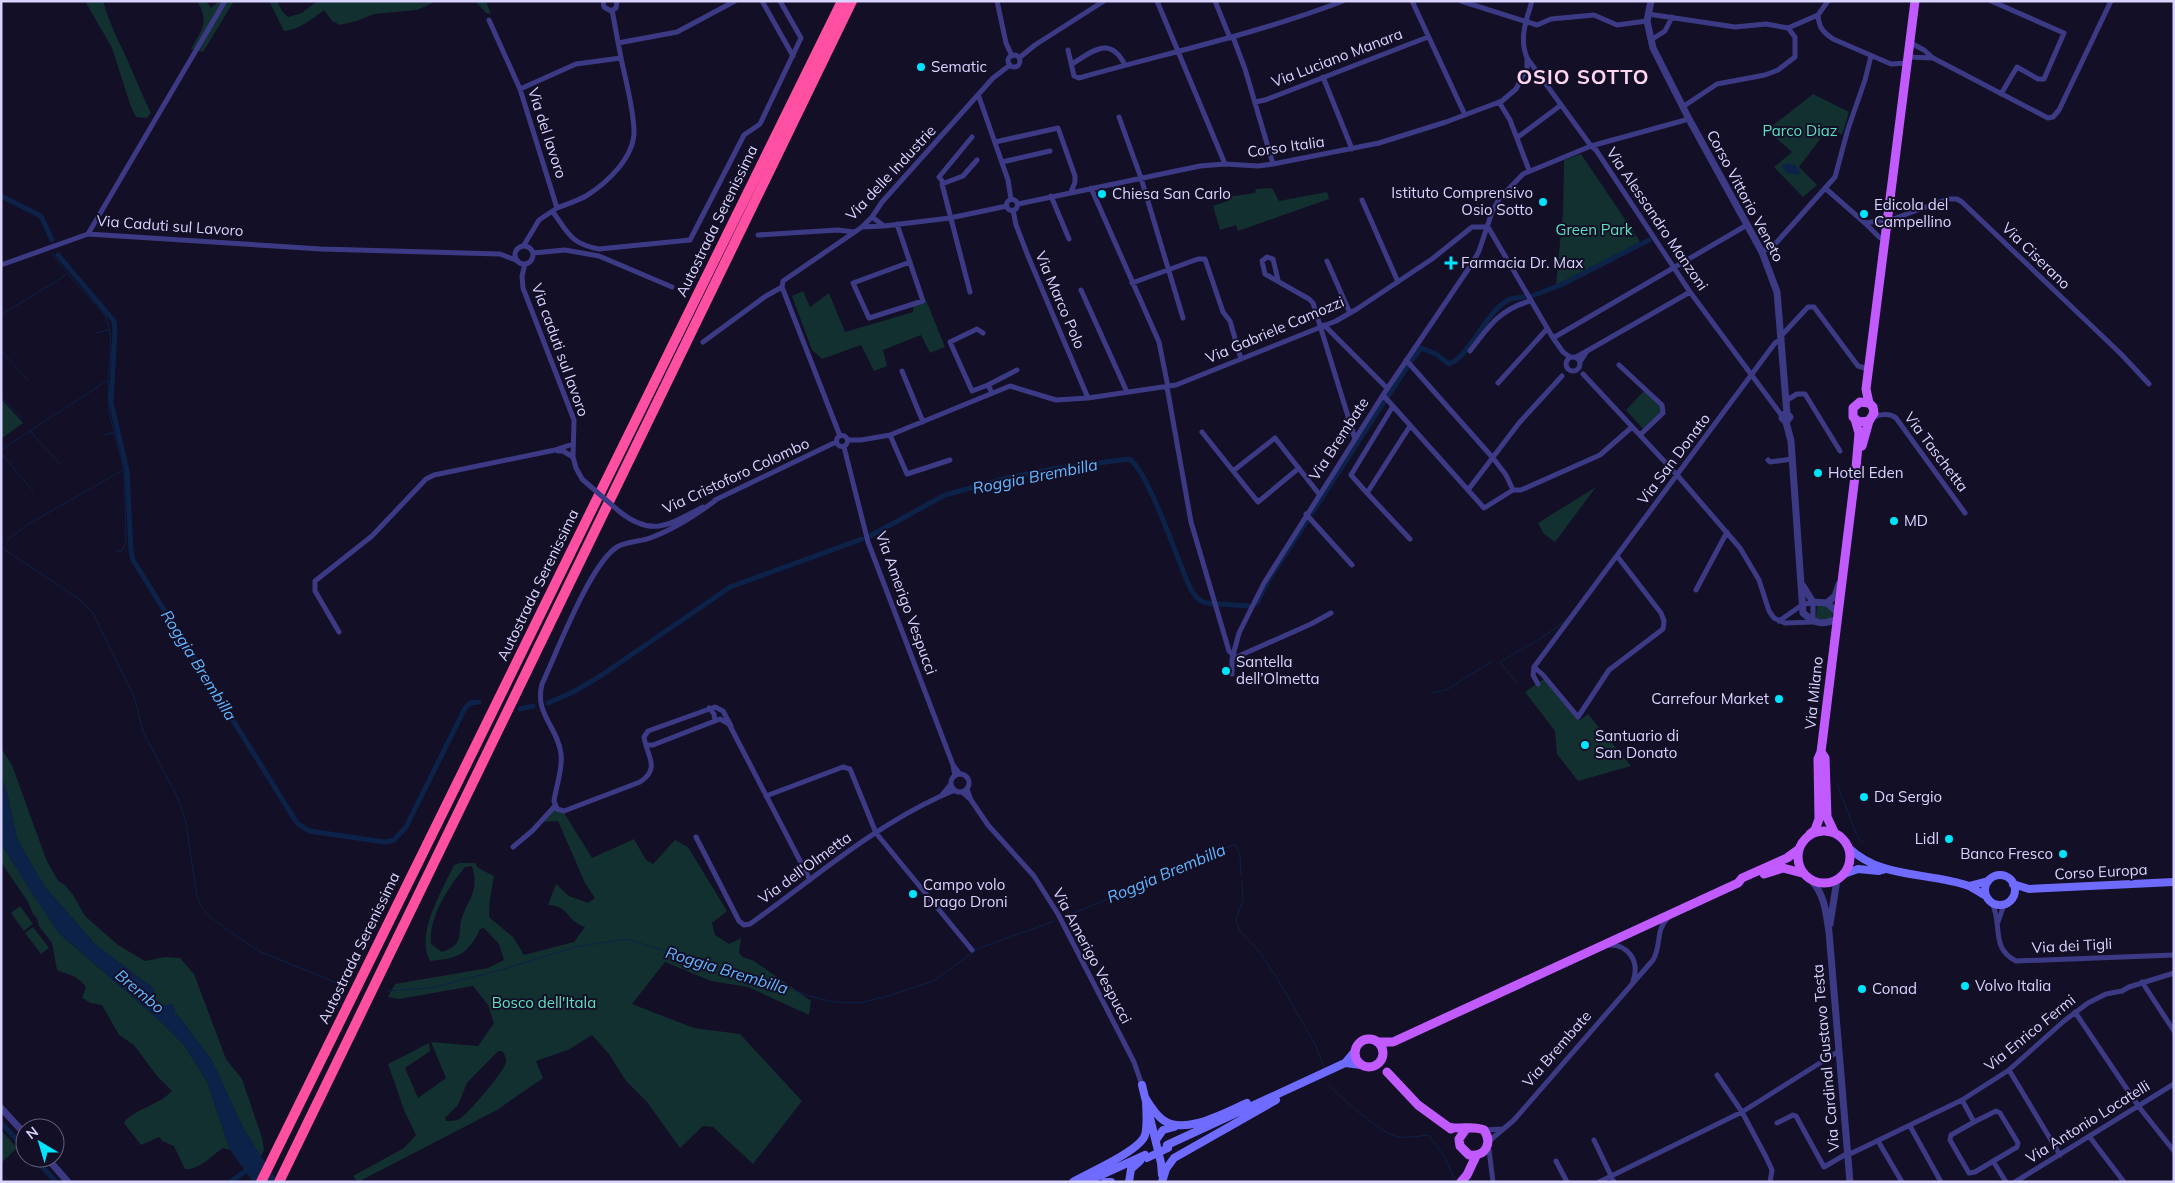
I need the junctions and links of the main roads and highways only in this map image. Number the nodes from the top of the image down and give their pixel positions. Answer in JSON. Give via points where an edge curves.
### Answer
{"nodes":[{"id":1,"x":842,"y":1,"type":"edge"},
{"id":2,"x":852,"y":1,"type":"edge"},
{"id":3,"x":1915,"y":1,"type":"edge"},
{"id":4,"x":1866,"y":389,"type":"junction"},
{"id":5,"x":1855,"y":405,"type":"junction"},
{"id":6,"x":1871,"y":405,"type":"junction"},
{"id":7,"x":1854,"y":418,"type":"junction"},
{"id":8,"x":1871,"y":420,"type":"junction"},
{"id":9,"x":1856,"y":468,"type":"junction"},
{"id":10,"x":1822,"y":752,"type":"junction"},
{"id":11,"x":1834,"y":832,"type":"junction"},
{"id":12,"x":1810,"y":834,"type":"junction"},
{"id":13,"x":1849,"y":848,"type":"junction"},
{"id":14,"x":1798,"y":850,"type":"junction"},
{"id":15,"x":1886,"y":869,"type":"junction"},
{"id":16,"x":1802,"y":873,"type":"junction"},
{"id":17,"x":1844,"y":874,"type":"junction"},
{"id":18,"x":1988,"y":881,"type":"junction"},
{"id":19,"x":2174,"y":882,"type":"edge"},
{"id":20,"x":1738,"y":883,"type":"junction"},
{"id":21,"x":2013,"y":884,"type":"junction"},
{"id":22,"x":1969,"y":886,"type":"junction"},
{"id":23,"x":2029,"y":889,"type":"junction"},
{"id":24,"x":1986,"y":896,"type":"junction"},
{"id":25,"x":2013,"y":897,"type":"junction"},
{"id":26,"x":1380,"y":1042,"type":"junction"},
{"id":27,"x":1393,"y":1042,"type":"junction"},
{"id":28,"x":1355,"y":1052,"type":"junction"},
{"id":29,"x":1383,"y":1057,"type":"junction"},
{"id":30,"x":1346,"y":1063,"type":"junction"},
{"id":31,"x":1361,"y":1065,"type":"junction"},
{"id":32,"x":1374,"y":1066,"type":"junction"},
{"id":33,"x":1386,"y":1072,"type":"junction"},
{"id":34,"x":1142,"y":1084,"type":"road end"},
{"id":35,"x":1298,"y":1085,"type":"junction"},
{"id":36,"x":1146,"y":1099,"type":"junction"},
{"id":37,"x":1176,"y":1126,"type":"junction"},
{"id":38,"x":1449,"y":1127,"type":"junction"},
{"id":39,"x":1466,"y":1128,"type":"junction"},
{"id":40,"x":1459,"y":1139,"type":"junction"},
{"id":41,"x":1156,"y":1140,"type":"junction"},
{"id":42,"x":1483,"y":1150,"type":"junction"},
{"id":43,"x":1464,"y":1152,"type":"junction"},
{"id":44,"x":1146,"y":1157,"type":"junction"},
{"id":45,"x":1464,"y":1178,"type":"edge"},
{"id":46,"x":1162,"y":1181,"type":"edge"},
{"id":47,"x":262,"y":1182,"type":"edge"},
{"id":48,"x":280,"y":1182,"type":"edge"},
{"id":49,"x":1073,"y":1182,"type":"edge"},
{"id":50,"x":1086,"y":1182,"type":"edge"},
{"id":51,"x":1105,"y":1182,"type":"edge"},
{"id":52,"x":1111,"y":1182,"type":"edge"},
{"id":53,"x":1129,"y":1182,"type":"edge"}],
"edges":[{"from":1,"to":47,"type":"highway","name":"Autostrada Serenissima"},
{"from":2,"to":48,"type":"highway","name":"Autostrada Serenissima"},
{"from":3,"to":4,"type":"main road"},
{"from":4,"to":5,"type":"main road"},
{"from":4,"to":6,"type":"main road"},
{"from":5,"to":6,"type":"main road","via":[[1860,402]]},
{"from":5,"to":7,"type":"main road","via":[[1852,411]]},
{"from":6,"to":8,"type":"main road"},
{"from":7,"to":8,"type":"main road","via":[[1860,422]]},
{"from":7,"to":9,"type":"main road","via":[[1859,433]]},
{"from":8,"to":9,"type":"main road"},
{"from":9,"to":10,"type":"main road","name":"Via Milano"},
{"from":10,"to":11,"type":"main road","name":"Via Milano","via":[[1825,758],[1827,817]]},
{"from":10,"to":12,"type":"main road","name":"Via Milano","via":[[1818,759],[1819,819]]},
{"from":11,"to":12,"type":"main road","via":[[1821,830]]},
{"from":11,"to":13,"type":"main road"},
{"from":12,"to":14,"type":"main road"},
{"from":13,"to":15,"type":"main road","via":[[1867,862]]},
{"from":13,"to":17,"type":"main road","via":[[1850,859]]},
{"from":14,"to":16,"type":"main road"},
{"from":14,"to":20,"type":"main road"},
{"from":15,"to":17,"type":"main road","via":[[1858,869]]},
{"from":15,"to":22,"type":"main road","name":"Corso Europa"},
{"from":16,"to":17,"type":"main road","via":[[1811,880],[1824,883],[1837,880]]},
{"from":16,"to":20,"type":"main road","via":[[1783,868]]},
{"from":18,"to":21,"type":"main road","name":"Corso Europa","via":[[1995,876],[2003,876]]},
{"from":18,"to":22,"type":"main road","name":"Corso Europa"},
{"from":18,"to":24,"type":"main road"},
{"from":19,"to":23,"type":"main road","name":"Corso Europa"},
{"from":20,"to":27,"type":"main road"},
{"from":21,"to":23,"type":"main road","name":"Corso Europa"},
{"from":21,"to":25,"type":"main road"},
{"from":22,"to":24,"type":"main road","name":"Corso Europa"},
{"from":23,"to":25,"type":"main road","name":"Corso Europa"},
{"from":24,"to":25,"type":"main road","name":"Corso Europa","via":[[1992,903],[2004,905]]},
{"from":26,"to":27,"type":"main road"},
{"from":26,"to":28,"type":"main road","via":[[1364,1039]]},
{"from":26,"to":29,"type":"main road"},
{"from":27,"to":29,"type":"main road"},
{"from":28,"to":30,"type":"main road"},
{"from":28,"to":31,"type":"main road"},
{"from":29,"to":32,"type":"main road"},
{"from":29,"to":33,"type":"main road"},
{"from":30,"to":31,"type":"main road"},
{"from":30,"to":35,"type":"main road"},
{"from":31,"to":32,"type":"main road"},
{"from":32,"to":33,"type":"main road"},
{"from":33,"to":38,"type":"main road","via":[[1418,1105]]},
{"from":34,"to":36,"type":"main road"},
{"from":35,"to":37,"type":"main road","via":[[1191,1125]]},
{"from":35,"to":44,"type":"main road","bridge":true},
{"from":35,"to":46,"type":"main road","via":[[1180,1154],[1169,1163]]},
{"from":36,"to":37,"type":"main road","via":[[1159,1117]]},
{"from":36,"to":41,"type":"main road"},
{"from":36,"to":49,"type":"main road","via":[[1143,1139]]},
{"from":37,"to":41,"type":"main road","via":[[1162,1130]]},
{"from":38,"to":39,"type":"main road"},
{"from":38,"to":40,"type":"main road"},
{"from":39,"to":40,"type":"main road"},
{"from":39,"to":42,"type":"main road","via":[[1475,1126],[1484,1130]]},
{"from":40,"to":43,"type":"main road"},
{"from":41,"to":46,"type":"main road"},
{"from":42,"to":43,"type":"main road"},
{"from":42,"to":45,"type":"main road"},
{"from":43,"to":45,"type":"main road","via":[[1467,1160]]},
{"from":44,"to":50,"type":"main road"},
{"from":44,"to":53,"type":"main road","via":[[1133,1166]]},
{"from":51,"to":52,"type":"main road"}]}
